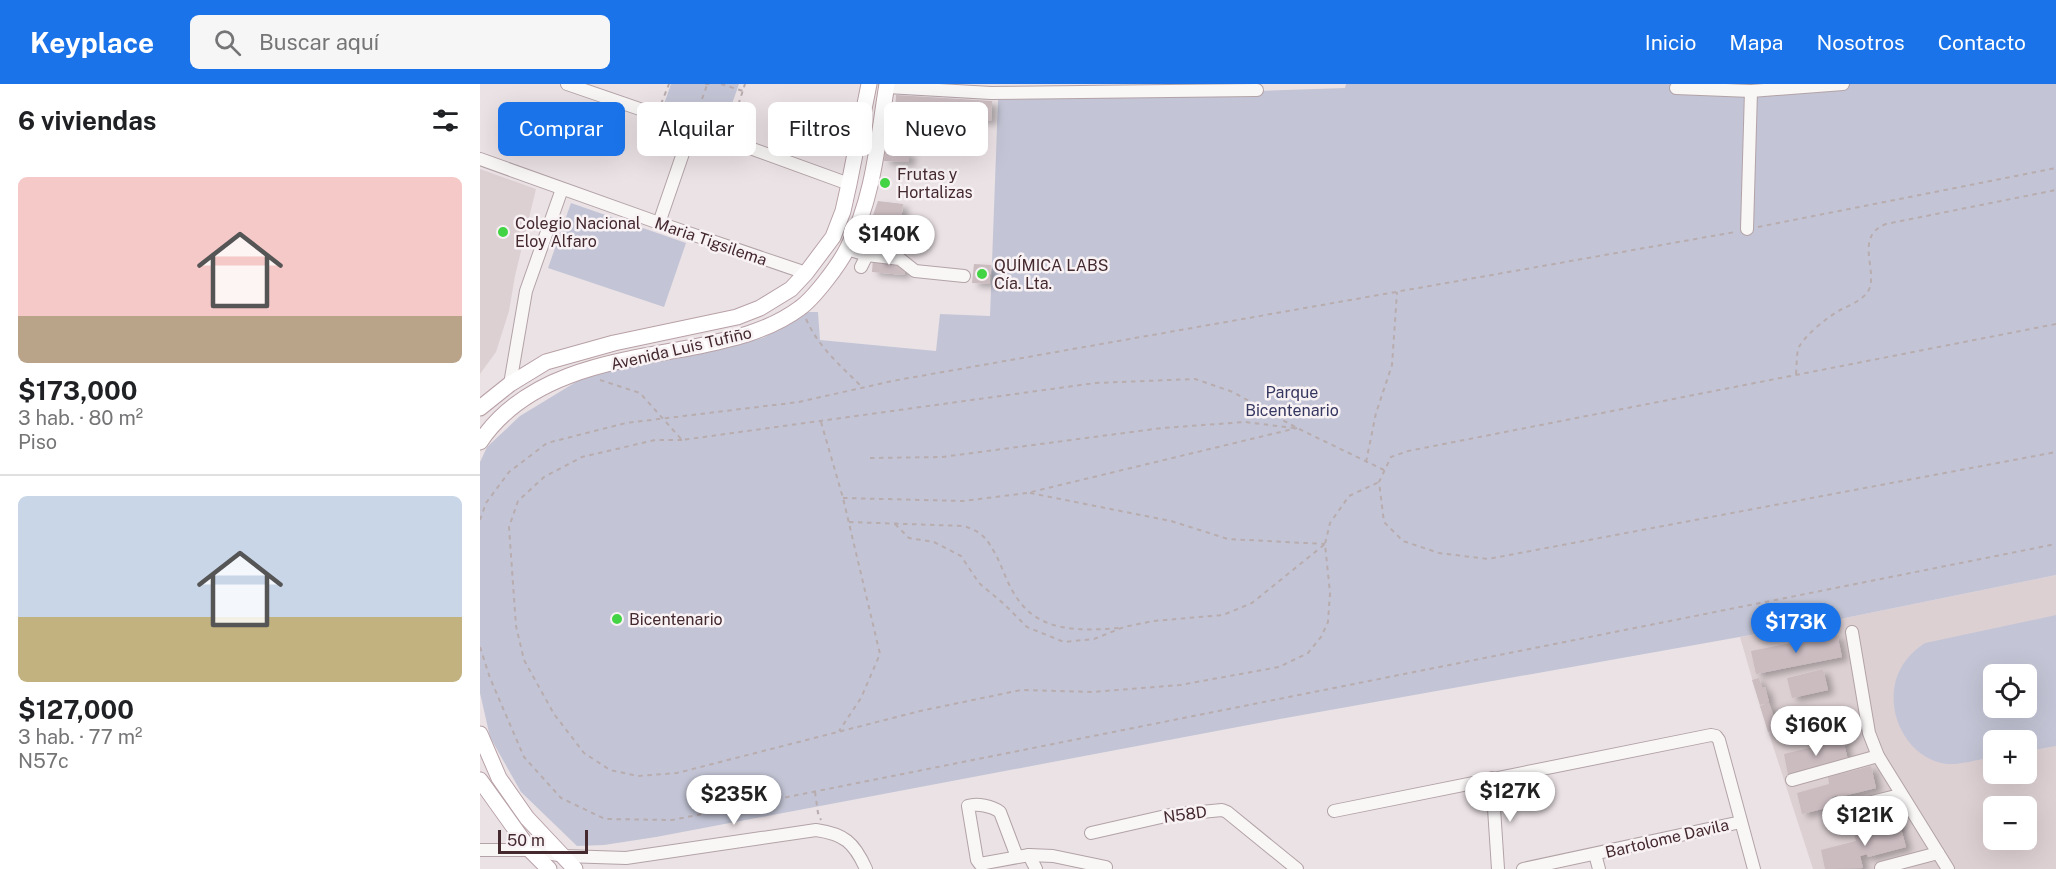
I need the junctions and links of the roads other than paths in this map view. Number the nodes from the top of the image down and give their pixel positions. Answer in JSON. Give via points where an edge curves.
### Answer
{"nodes":[{"id":1,"x":567,"y":84,"type":"edge"},
{"id":2,"x":869,"y":84,"type":"edge"},
{"id":3,"x":1843,"y":84,"type":"edge"},
{"id":4,"x":887,"y":86,"type":"edge"},
{"id":5,"x":1676,"y":88,"type":"dead end"},
{"id":6,"x":1257,"y":90,"type":"dead end"},
{"id":7,"x":1751,"y":91,"type":"junction"},
{"id":8,"x":866,"y":102,"type":"edge"},
{"id":9,"x":637,"y":108,"type":"edge"},
{"id":10,"x":872,"y":139,"type":"edge"},
{"id":11,"x":878,"y":140,"type":"junction"},
{"id":12,"x":756,"y":151,"type":"edge"},
{"id":13,"x":682,"y":156,"type":"edge"},
{"id":14,"x":855,"y":156,"type":"edge"},
{"id":15,"x":480,"y":159,"type":"edge"},
{"id":16,"x":849,"y":184,"type":"junction"},
{"id":17,"x":562,"y":189,"type":"junction"},
{"id":18,"x":659,"y":224,"type":"junction"},
{"id":19,"x":1747,"y":230,"type":"road end"},
{"id":20,"x":847,"y":249,"type":"junction"},
{"id":21,"x":867,"y":255,"type":"junction"},
{"id":22,"x":861,"y":267,"type":"dead end"},
{"id":23,"x":806,"y":273,"type":"junction"},
{"id":24,"x":964,"y":276,"type":"dead end"},
{"id":25,"x":628,"y":340,"type":"junction"},
{"id":26,"x":631,"y":358,"type":"junction"},
{"id":27,"x":510,"y":384,"type":"junction"},
{"id":28,"x":480,"y":408,"type":"edge"},
{"id":29,"x":480,"y":442,"type":"edge"},
{"id":30,"x":1852,"y":632,"type":"dead end"},
{"id":31,"x":480,"y":734,"type":"edge"},
{"id":32,"x":1878,"y":756,"type":"junction"},
{"id":33,"x":499,"y":778,"type":"junction"},
{"id":34,"x":1492,"y":778,"type":"junction"},
{"id":35,"x":1792,"y":780,"type":"dead end"},
{"id":36,"x":482,"y":784,"type":"edge"},
{"id":37,"x":1900,"y":795,"type":"junction"},
{"id":38,"x":1851,"y":807,"type":"dead end"},
{"id":39,"x":1334,"y":811,"type":"dead end"},
{"id":40,"x":1741,"y":822,"type":"junction"},
{"id":41,"x":1091,"y":832,"type":"dead end"},
{"id":42,"x":480,"y":850,"type":"edge"},
{"id":43,"x":530,"y":850,"type":"junction"},
{"id":44,"x":1938,"y":853,"type":"junction"},
{"id":45,"x":1595,"y":854,"type":"junction"},
{"id":46,"x":564,"y":855,"type":"junction"},
{"id":47,"x":1023,"y":856,"type":"junction"},
{"id":48,"x":1107,"y":867,"type":"dead end"},
{"id":49,"x":1881,"y":868,"type":"edge"},
{"id":50,"x":549,"y":869,"type":"edge"},
{"id":51,"x":575,"y":869,"type":"edge"},
{"id":52,"x":866,"y":869,"type":"edge"},
{"id":53,"x":1036,"y":869,"type":"edge"},
{"id":54,"x":1297,"y":869,"type":"edge"},
{"id":55,"x":1498,"y":869,"type":"edge"},
{"id":56,"x":1522,"y":869,"type":"edge"},
{"id":57,"x":1599,"y":869,"type":"edge"},
{"id":58,"x":1754,"y":869,"type":"edge"},
{"id":59,"x":1948,"y":869,"type":"edge"}],
"edges":[{"from":1,"to":9,"type":"street"},
{"from":2,"to":8,"type":"main road","name":"Avenida Luis Tufiño"},
{"from":3,"to":7,"type":"street"},
{"from":4,"to":6,"type":"street","via":[[991,93]]},
{"from":4,"to":11,"type":"main road","name":"Avenida Luis Tufiño"},
{"from":5,"to":7,"type":"street"},
{"from":7,"to":19,"type":"street"},
{"from":10,"to":11,"type":"main road"},
{"from":11,"to":20,"type":"main road","name":"Avenida Luis Tufiño","via":[[868,194]]},
{"from":12,"to":16,"type":"street"},
{"from":13,"to":18,"type":"street"},
{"from":14,"to":16,"type":"main road","name":"Avenida Luis Tufiño"},
{"from":15,"to":17,"type":"street","name":"Maria Tigsilema"},
{"from":16,"to":23,"type":"main road","name":"Avenida Luis Tufiño","via":[[833,237]]},
{"from":17,"to":18,"type":"street","name":"Maria Tigsilema"},
{"from":17,"to":27,"type":"street","via":[[526,291]]},
{"from":18,"to":23,"type":"street","name":"Maria Tigsilema"},
{"from":20,"to":21,"type":"street"},
{"from":20,"to":26,"type":"main road","name":"Avenida Luis Tufiño","via":[[801,307],[766,328],[722,342]]},
{"from":21,"to":22,"type":"street"},
{"from":21,"to":24,"type":"street","via":[[900,260],[915,270]]},
{"from":23,"to":25,"type":"main road","name":"Avenida Luis Tufiño","via":[[791,289],[737,317]]},
{"from":25,"to":26,"type":"main road"},
{"from":25,"to":27,"type":"main road","name":"Avenida Luis Tufiño","via":[[546,362]]},
{"from":26,"to":29,"type":"main road","name":"Avenida Luis Tufiño","via":[[541,387],[511,407]]},
{"from":27,"to":28,"type":"main road","name":"Avenida Luis Tufiño"},
{"from":30,"to":32,"type":"street","via":[[1869,733]]},
{"from":31,"to":33,"type":"main road"},
{"from":32,"to":35,"type":"street"},
{"from":32,"to":37,"type":"street"},
{"from":33,"to":36,"type":"main road"},
{"from":33,"to":46,"type":"main road","via":[[527,818]]},
{"from":34,"to":39,"type":"street"},
{"from":34,"to":40,"type":"street","via":[[1711,735],[1719,740]]},
{"from":34,"to":55,"type":"street"},
{"from":36,"to":43,"type":"main road"},
{"from":37,"to":38,"type":"street"},
{"from":37,"to":44,"type":"street"},
{"from":40,"to":45,"type":"street","name":"Bartolome Davila"},
{"from":40,"to":58,"type":"street"},
{"from":41,"to":54,"type":"street","name":"N58D","via":[[1170,815],[1222,810]]},
{"from":42,"to":43,"type":"street"},
{"from":43,"to":46,"type":"street"},
{"from":43,"to":50,"type":"main road"},
{"from":44,"to":49,"type":"street"},
{"from":44,"to":59,"type":"street"},
{"from":45,"to":56,"type":"street","name":"Bartolome Davila"},
{"from":45,"to":57,"type":"street"},
{"from":46,"to":51,"type":"main road"},
{"from":46,"to":52,"type":"street","via":[[626,858],[806,830],[845,837]]},
{"from":47,"to":47,"type":"street","via":[[1000,812],[968,806],[980,864]]},
{"from":47,"to":48,"type":"street","via":[[1053,856]]},
{"from":47,"to":53,"type":"street"}]}
